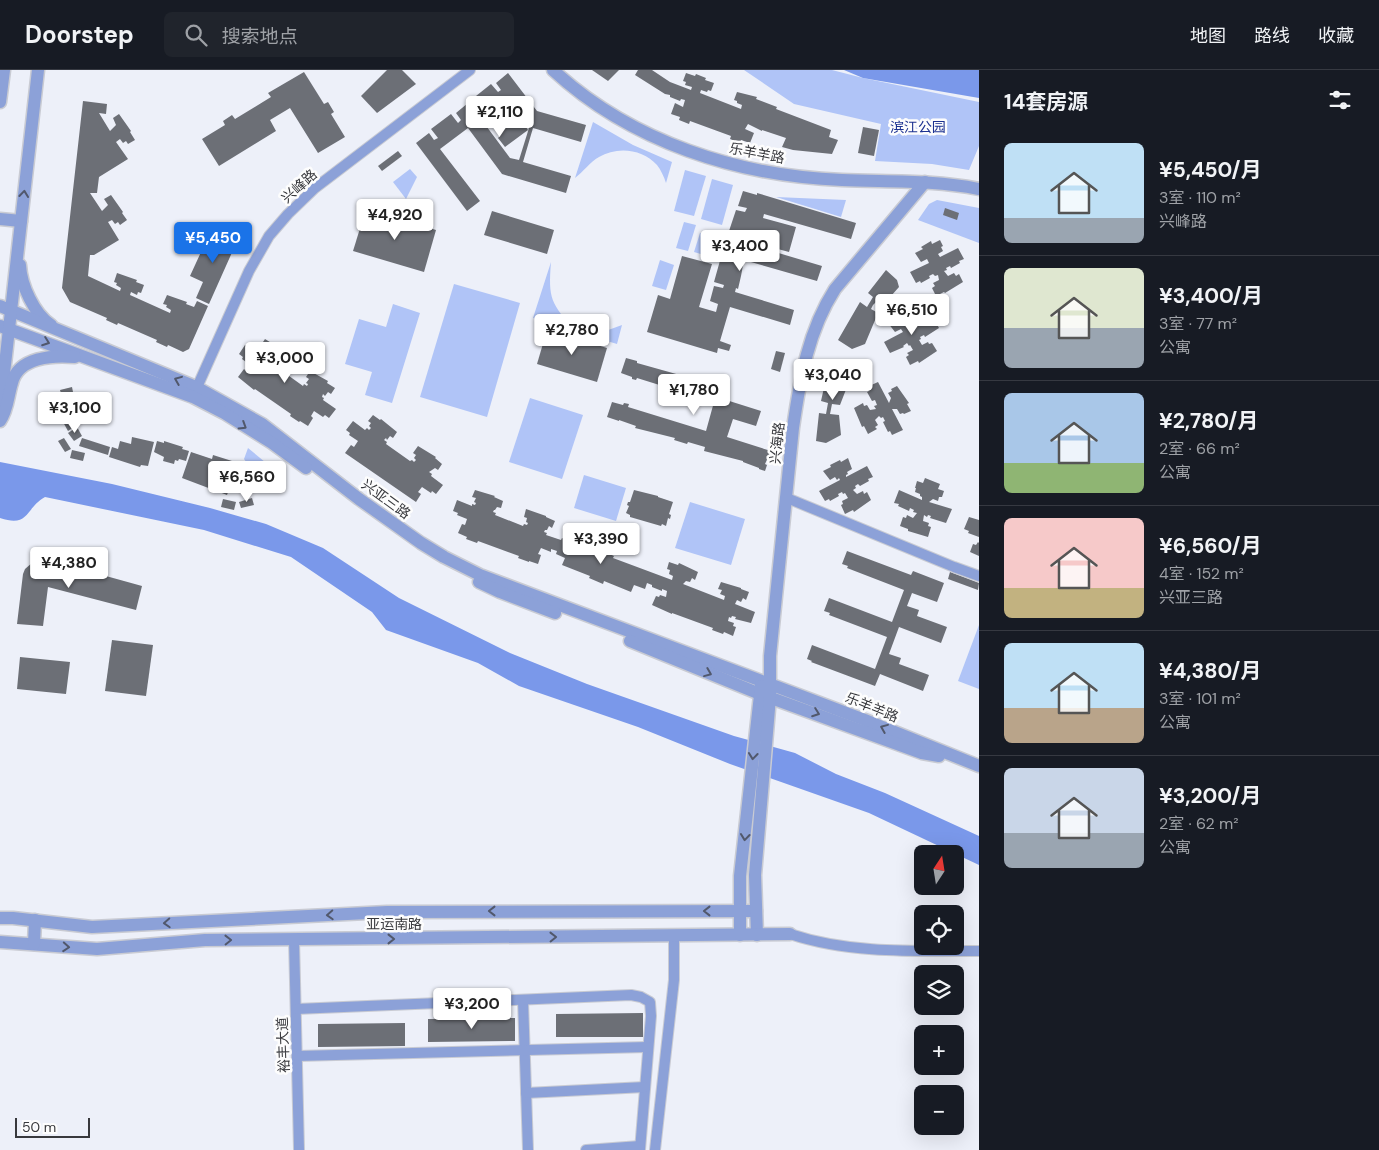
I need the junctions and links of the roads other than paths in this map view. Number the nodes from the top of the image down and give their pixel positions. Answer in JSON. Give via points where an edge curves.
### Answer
{"nodes":[{"id":1,"x":4,"y":70,"type":"edge"},
{"id":2,"x":38,"y":70,"type":"edge"},
{"id":3,"x":470,"y":70,"type":"edge"},
{"id":4,"x":553,"y":70,"type":"edge"},
{"id":5,"x":0,"y":102,"type":"edge"},
{"id":6,"x":925,"y":182,"type":"junction"},
{"id":7,"x":979,"y":189,"type":"edge"},
{"id":8,"x":0,"y":219,"type":"edge"},
{"id":9,"x":21,"y":221,"type":"junction"},
{"id":10,"x":19,"y":242,"type":"junction"},
{"id":11,"x":6,"y":308,"type":"edge"},
{"id":12,"x":4,"y":327,"type":"edge"},
{"id":13,"x":60,"y":331,"type":"junction"},
{"id":14,"x":99,"y":361,"type":"junction"},
{"id":15,"x":195,"y":392,"type":"junction"},
{"id":16,"x":0,"y":409,"type":"edge"},
{"id":17,"x":0,"y":421,"type":"edge"},
{"id":18,"x":787,"y":498,"type":"junction"},
{"id":19,"x":979,"y":576,"type":"edge"},
{"id":20,"x":765,"y":689,"type":"junction"},
{"id":21,"x":979,"y":766,"type":"edge"},
{"id":22,"x":756,"y":789,"type":"junction"},
{"id":23,"x":740,"y":911,"type":"junction"},
{"id":24,"x":756,"y":911,"type":"junction"},
{"id":25,"x":0,"y":913,"type":"edge"},
{"id":26,"x":6,"y":918,"type":"edge"},
{"id":27,"x":35,"y":920,"type":"junction"},
{"id":28,"x":790,"y":934,"type":"joint"},
{"id":29,"x":740,"y":935,"type":"junction"},
{"id":30,"x":757,"y":935,"type":"junction"},
{"id":31,"x":674,"y":936,"type":"junction"},
{"id":32,"x":294,"y":939,"type":"junction"},
{"id":33,"x":0,"y":942,"type":"edge"},
{"id":34,"x":34,"y":944,"type":"junction"},
{"id":35,"x":979,"y":951,"type":"edge"},
{"id":36,"x":523,"y":1000,"type":"junction"},
{"id":37,"x":296,"y":1009,"type":"junction"},
{"id":38,"x":648,"y":1047,"type":"junction"},
{"id":39,"x":525,"y":1050,"type":"junction"},
{"id":40,"x":297,"y":1056,"type":"junction"},
{"id":41,"x":645,"y":1087,"type":"junction"},
{"id":42,"x":526,"y":1093,"type":"junction"},
{"id":43,"x":640,"y":1148,"type":"edge"},
{"id":44,"x":300,"y":1150,"type":"edge"},
{"id":45,"x":528,"y":1150,"type":"edge"},
{"id":46,"x":586,"y":1150,"type":"edge"},
{"id":47,"x":655,"y":1150,"type":"edge"}],
"edges":[{"from":1,"to":5,"type":"street"},
{"from":9,"to":2,"type":"street","one_way":true},
{"from":3,"to":15,"type":"street","name":"兴峰路","via":[[315,188],[288,214],[258,254]]},
{"from":4,"to":6,"type":"street","name":"乐羊羊路","via":[[599,106],[631,125],[711,159],[758,171],[802,177]]},
{"from":6,"to":7,"type":"street","name":"乐羊羊路"},
{"from":6,"to":18,"type":"street","name":"兴海路","via":[[825,305],[805,359],[797,397]]},
{"from":8,"to":9,"type":"street"},
{"from":9,"to":10,"type":"street"},
{"from":10,"to":11,"type":"street"},
{"from":10,"to":13,"type":"street","via":[[22,278],[33,304],[47,322]]},
{"from":11,"to":12,"type":"street"},
{"from":11,"to":13,"type":"street","name":"兴亚三路"},
{"from":12,"to":14,"type":"street","name":"兴亚三路","one_way":true},
{"from":12,"to":16,"type":"street"},
{"from":15,"to":13,"type":"street","name":"兴亚三路","one_way":true},
{"from":14,"to":15,"type":"street","name":"兴亚三路"},
{"from":14,"to":17,"type":"street","via":[[74,356],[44,357],[22,367],[12,381]]},
{"from":15,"to":20,"type":"street","name":"兴亚三路","via":[[272,443],[416,548],[454,571],[500,592]]},
{"from":18,"to":19,"type":"street"},
{"from":18,"to":20,"type":"street","name":"兴海路"},
{"from":20,"to":21,"type":"street","name":"乐羊羊路","via":[[865,720]]},
{"from":20,"to":22,"type":"street","name":"兴海路"},
{"from":22,"to":23,"type":"street","one_way":true,"via":[[740,876]]},
{"from":22,"to":24,"type":"street"},
{"from":23,"to":24,"type":"street","name":"亚运南路"},
{"from":23,"to":27,"type":"street","name":"亚运南路","one_way":true,"via":[[387,912],[92,927]]},
{"from":23,"to":29,"type":"street"},
{"from":24,"to":30,"type":"street"},
{"from":25,"to":26,"type":"street","name":"亚运南路"},
{"from":26,"to":27,"type":"street","name":"亚运南路"},
{"from":27,"to":34,"type":"street"},
{"from":28,"to":30,"type":"street","name":"亚运南路"},
{"from":28,"to":35,"type":"street","via":[[881,951]]},
{"from":29,"to":30,"type":"street","name":"亚运南路"},
{"from":29,"to":31,"type":"street","name":"亚运南路"},
{"from":32,"to":31,"type":"street","name":"亚运南路","one_way":true},
{"from":31,"to":47,"type":"street","via":[[674,980]]},
{"from":34,"to":32,"type":"street","name":"亚运南路","one_way":true,"via":[[97,949],[206,940]]},
{"from":32,"to":37,"type":"street","name":"裕丰大道"},
{"from":33,"to":34,"type":"street","name":"亚运南路"},
{"from":36,"to":37,"type":"street"},
{"from":36,"to":38,"type":"street","via":[[641,997],[650,1002]]},
{"from":36,"to":39,"type":"street"},
{"from":37,"to":40,"type":"street","name":"裕丰大道"},
{"from":38,"to":39,"type":"street"},
{"from":38,"to":41,"type":"street"},
{"from":39,"to":40,"type":"street"},
{"from":39,"to":42,"type":"street"},
{"from":40,"to":44,"type":"street","name":"裕丰大道"},
{"from":41,"to":42,"type":"street"},
{"from":41,"to":43,"type":"street"},
{"from":42,"to":45,"type":"street"},
{"from":43,"to":46,"type":"street"}]}
